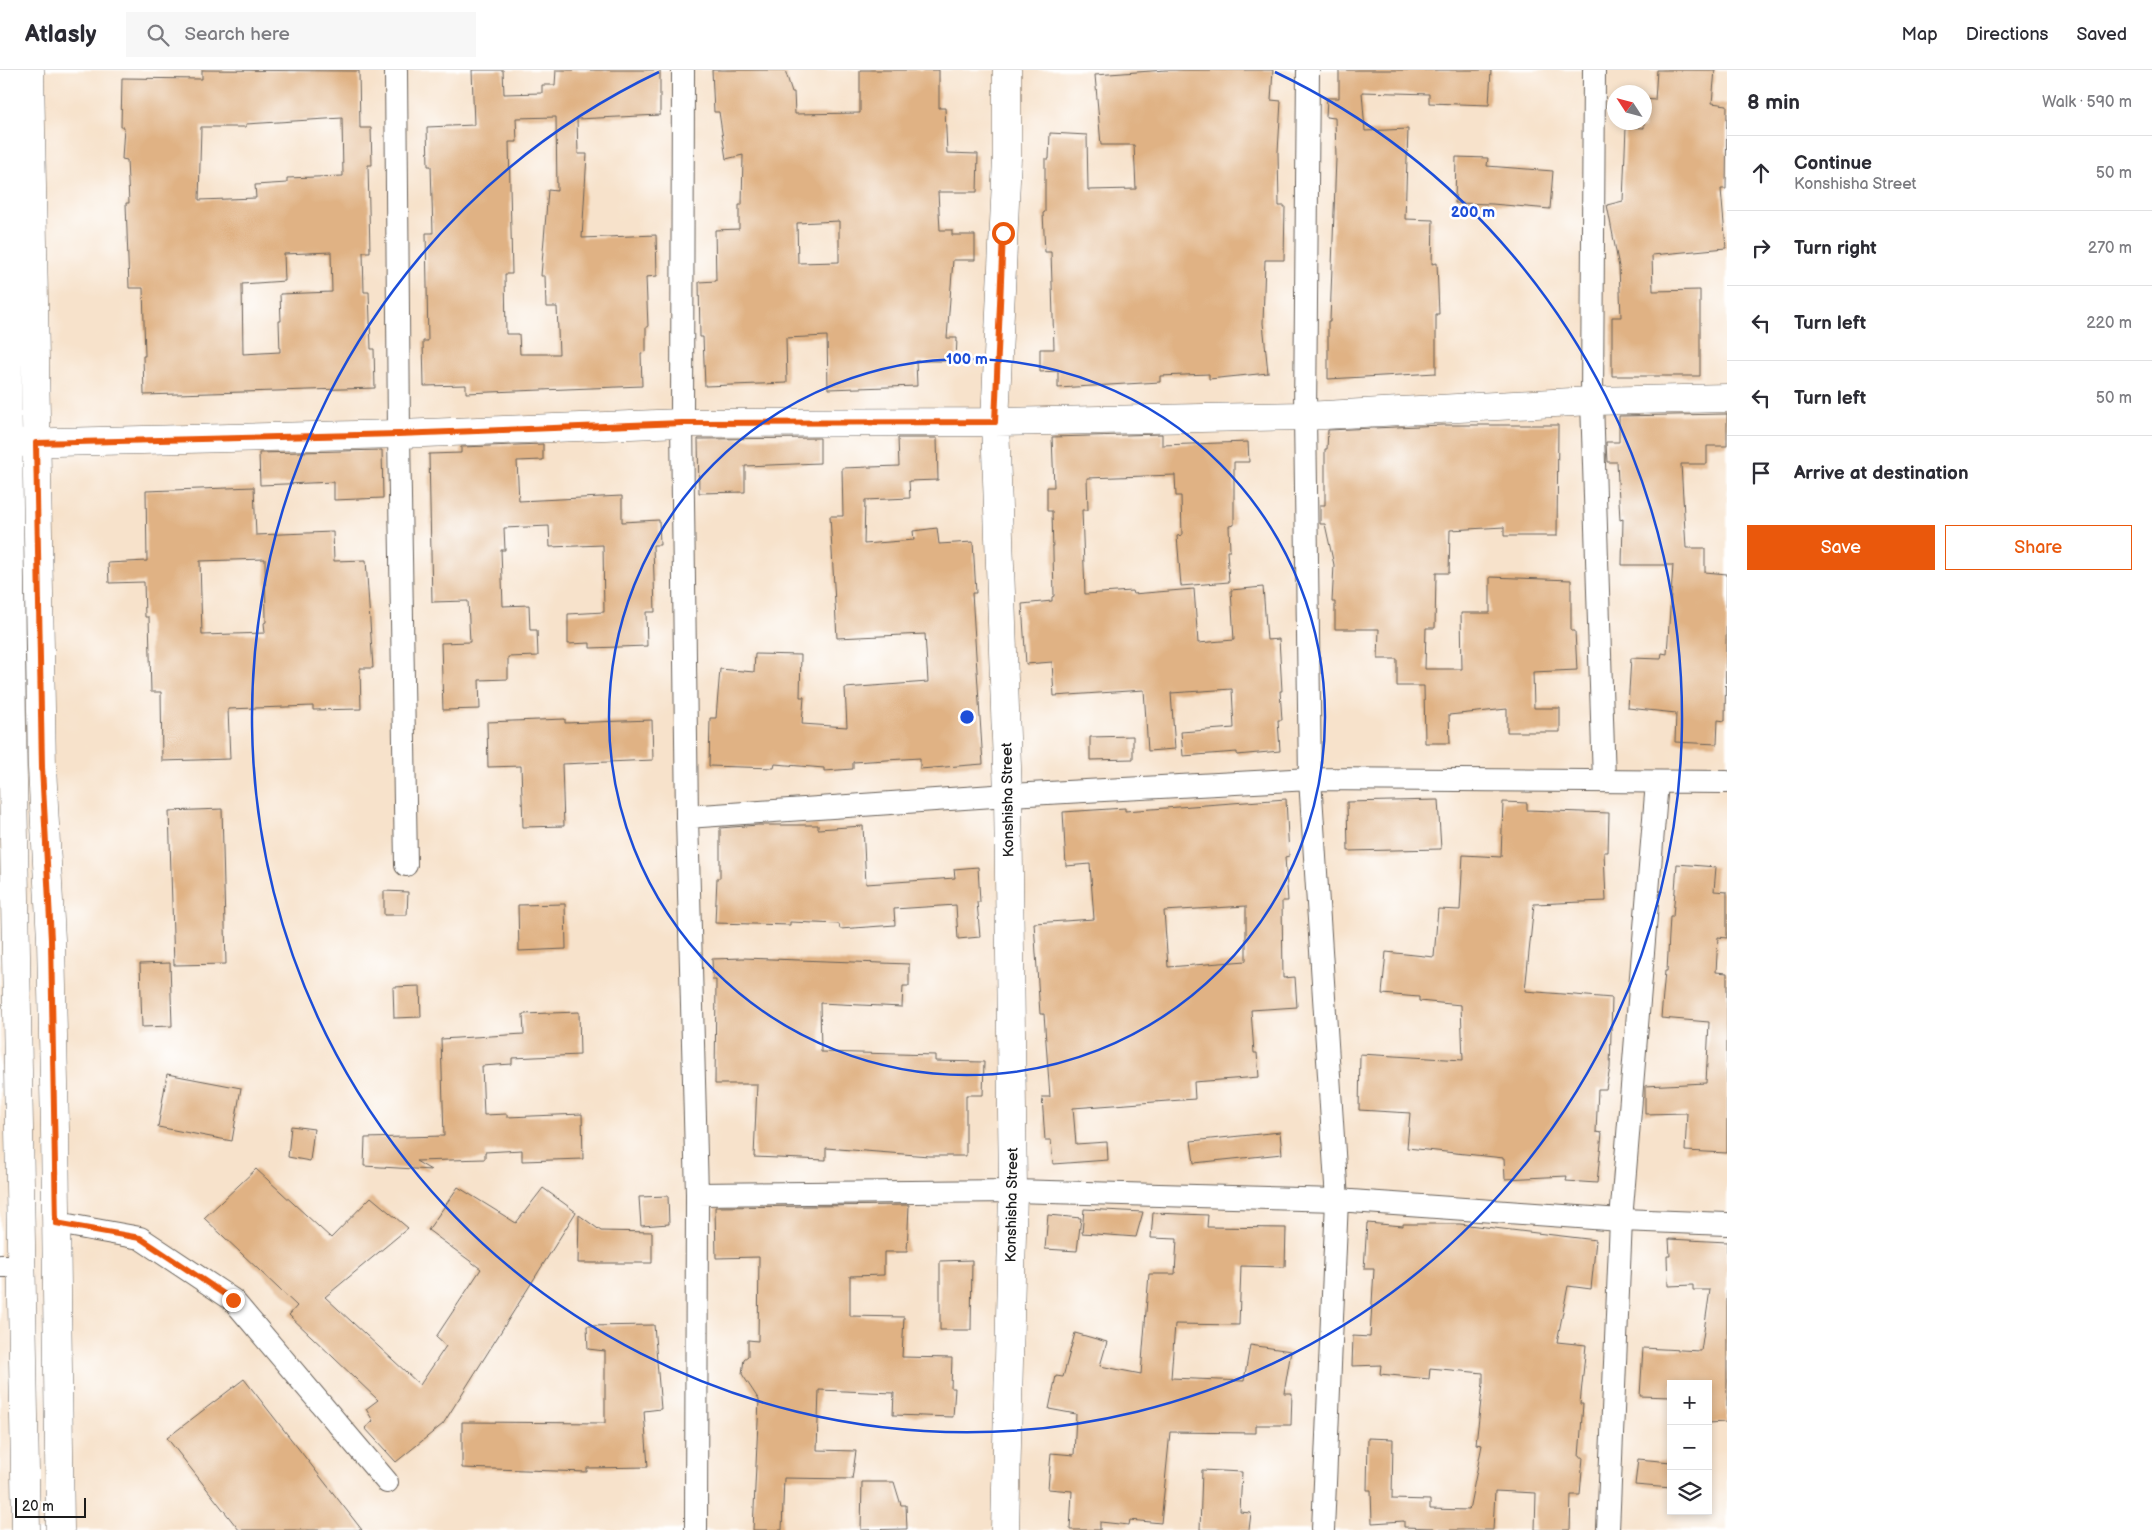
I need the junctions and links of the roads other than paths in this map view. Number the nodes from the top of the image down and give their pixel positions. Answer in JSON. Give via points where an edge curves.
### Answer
{"nodes":[{"id":1,"x":4,"y":70,"type":"edge"},
{"id":2,"x":30,"y":70,"type":"edge"},
{"id":3,"x":396,"y":70,"type":"edge"},
{"id":4,"x":683,"y":70,"type":"edge"},
{"id":5,"x":1008,"y":70,"type":"edge"},
{"id":6,"x":1308,"y":70,"type":"edge"},
{"id":7,"x":1594,"y":70,"type":"edge"},
{"id":8,"x":2,"y":154,"type":"edge"},
{"id":9,"x":1727,"y":398,"type":"edge"},
{"id":10,"x":1592,"y":401,"type":"junction"},
{"id":11,"x":1305,"y":416,"type":"junction"},
{"id":12,"x":995,"y":422,"type":"junction"},
{"id":13,"x":682,"y":423,"type":"junction"},
{"id":14,"x":398,"y":434,"type":"junction"},
{"id":15,"x":4,"y":443,"type":"edge"},
{"id":16,"x":36,"y":443,"type":"junction"},
{"id":17,"x":6,"y":725,"type":"edge"},
{"id":18,"x":1310,"y":779,"type":"junction"},
{"id":19,"x":1604,"y":781,"type":"junction"},
{"id":20,"x":1657,"y":782,"type":"junction"},
{"id":21,"x":1727,"y":782,"type":"edge"},
{"id":22,"x":1008,"y":795,"type":"junction"},
{"id":23,"x":687,"y":818,"type":"junction"},
{"id":24,"x":406,"y":865,"type":"dead end"},
{"id":25,"x":1013,"y":1191,"type":"junction"},
{"id":26,"x":697,"y":1194,"type":"junction"},
{"id":27,"x":1337,"y":1200,"type":"junction"},
{"id":28,"x":1621,"y":1220,"type":"junction"},
{"id":29,"x":56,"y":1223,"type":"junction"},
{"id":30,"x":1727,"y":1224,"type":"edge"},
{"id":31,"x":10,"y":1266,"type":"edge"},
{"id":32,"x":387,"y":1482,"type":"dead end"},
{"id":33,"x":26,"y":1530,"type":"edge"},
{"id":34,"x":60,"y":1530,"type":"edge"},
{"id":35,"x":696,"y":1530,"type":"edge"},
{"id":36,"x":1005,"y":1530,"type":"edge"},
{"id":37,"x":1323,"y":1530,"type":"edge"},
{"id":38,"x":1608,"y":1530,"type":"edge"}],
"edges":[{"from":1,"to":8,"type":"street"},
{"from":2,"to":16,"type":"street"},
{"from":3,"to":14,"type":"street"},
{"from":4,"to":13,"type":"street"},
{"from":5,"to":12,"type":"street","name":"Konshisha Street"},
{"from":6,"to":11,"type":"street"},
{"from":7,"to":10,"type":"street"},
{"from":8,"to":15,"type":"street"},
{"from":9,"to":10,"type":"street"},
{"from":10,"to":11,"type":"street"},
{"from":10,"to":19,"type":"street"},
{"from":11,"to":12,"type":"street"},
{"from":11,"to":18,"type":"street"},
{"from":12,"to":13,"type":"street"},
{"from":12,"to":22,"type":"street","name":"Konshisha Street"},
{"from":13,"to":14,"type":"street"},
{"from":13,"to":23,"type":"street"},
{"from":14,"to":16,"type":"street"},
{"from":14,"to":24,"type":"street"},
{"from":15,"to":16,"type":"street"},
{"from":15,"to":17,"type":"street"},
{"from":16,"to":29,"type":"street"},
{"from":17,"to":31,"type":"street"},
{"from":18,"to":19,"type":"street"},
{"from":18,"to":22,"type":"street"},
{"from":18,"to":27,"type":"street"},
{"from":19,"to":20,"type":"street"},
{"from":20,"to":21,"type":"street"},
{"from":20,"to":28,"type":"street"},
{"from":22,"to":23,"type":"street"},
{"from":22,"to":25,"type":"street","name":"Konshisha Street"},
{"from":23,"to":26,"type":"street"},
{"from":25,"to":26,"type":"street"},
{"from":25,"to":27,"type":"street"},
{"from":25,"to":36,"type":"street","name":"Konshisha Street"},
{"from":26,"to":35,"type":"street"},
{"from":27,"to":28,"type":"street"},
{"from":27,"to":37,"type":"street"},
{"from":28,"to":30,"type":"street"},
{"from":28,"to":38,"type":"street"},
{"from":29,"to":32,"type":"street","via":[[140,1238],[233,1300]]},
{"from":29,"to":34,"type":"street"},
{"from":31,"to":33,"type":"street"}]}
